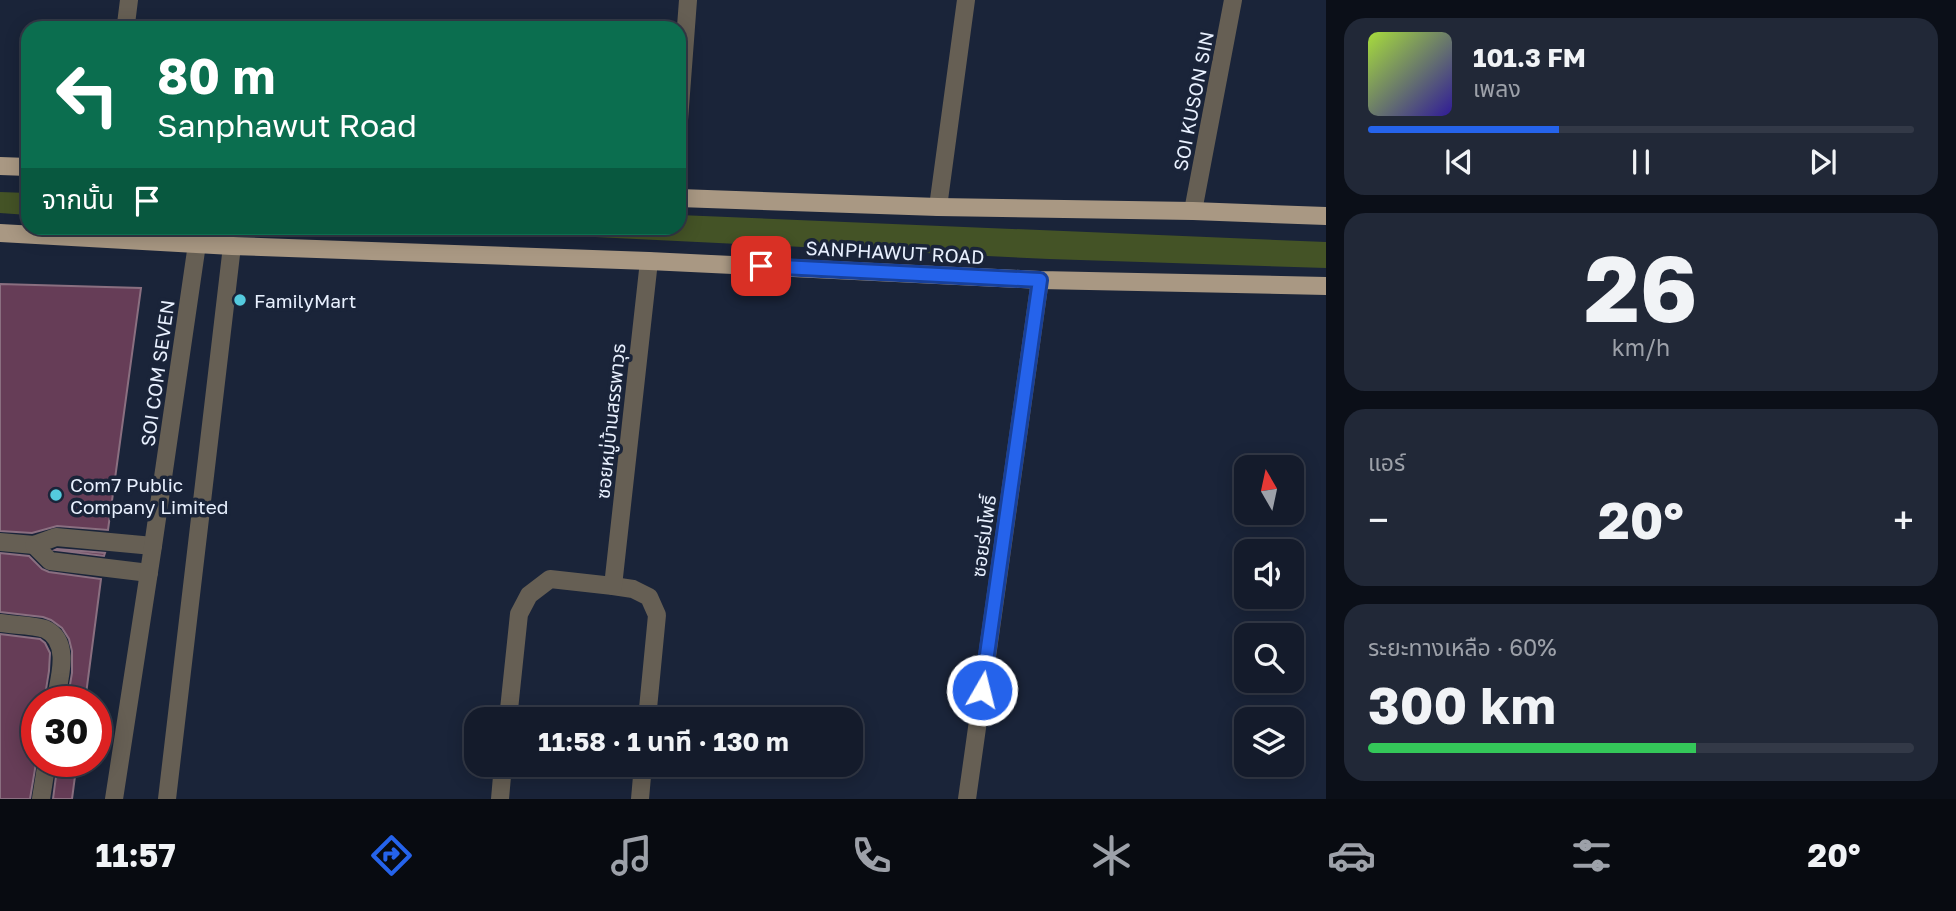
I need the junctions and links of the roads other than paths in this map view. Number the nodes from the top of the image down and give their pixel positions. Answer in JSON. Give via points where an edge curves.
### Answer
{"nodes":[{"id":1,"x":129,"y":0,"type":"edge"},
{"id":2,"x":688,"y":0,"type":"edge"},
{"id":3,"x":966,"y":0,"type":"edge"},
{"id":4,"x":1233,"y":0,"type":"edge"},
{"id":5,"x":126,"y":21,"type":"edge"},
{"id":6,"x":686,"y":27,"type":"edge"},
{"id":7,"x":0,"y":166,"type":"edge"},
{"id":8,"x":21,"y":167,"type":"edge"},
{"id":9,"x":686,"y":198,"type":"edge"},
{"id":10,"x":938,"y":207,"type":"junction"},
{"id":11,"x":1193,"y":211,"type":"junction"},
{"id":12,"x":1326,"y":216,"type":"edge"},
{"id":13,"x":0,"y":233,"type":"edge"},
{"id":14,"x":21,"y":233,"type":"edge"},
{"id":15,"x":130,"y":235,"type":"edge"},
{"id":16,"x":197,"y":244,"type":"junction"},
{"id":17,"x":232,"y":246,"type":"junction"},
{"id":18,"x":649,"y":261,"type":"junction"},
{"id":19,"x":1040,"y":280,"type":"junction"},
{"id":20,"x":1326,"y":286,"type":"edge"},
{"id":21,"x":0,"y":542,"type":"edge"},
{"id":22,"x":34,"y":545,"type":"junction"},
{"id":23,"x":153,"y":547,"type":"junction"},
{"id":24,"x":149,"y":573,"type":"junction"},
{"id":25,"x":613,"y":586,"type":"junction"},
{"id":26,"x":0,"y":623,"type":"edge"},
{"id":27,"x":57,"y":686,"type":"edge"},
{"id":28,"x":509,"y":707,"type":"edge"},
{"id":29,"x":648,"y":707,"type":"edge"},
{"id":30,"x":44,"y":777,"type":"edge"},
{"id":31,"x":502,"y":777,"type":"edge"},
{"id":32,"x":642,"y":777,"type":"edge"},
{"id":33,"x":41,"y":799,"type":"edge"},
{"id":34,"x":114,"y":799,"type":"edge"},
{"id":35,"x":167,"y":799,"type":"edge"},
{"id":36,"x":500,"y":799,"type":"edge"},
{"id":37,"x":640,"y":799,"type":"edge"},
{"id":38,"x":967,"y":799,"type":"edge"}],
"edges":[{"from":1,"to":5,"type":"street"},
{"from":2,"to":6,"type":"street"},
{"from":3,"to":10,"type":"street"},
{"from":4,"to":11,"type":"street","name":"SOI KUSON SIN"},
{"from":7,"to":8,"type":"main road"},
{"from":9,"to":10,"type":"main road"},
{"from":10,"to":11,"type":"main road"},
{"from":11,"to":12,"type":"main road"},
{"from":13,"to":14,"type":"main road","name":"SANPHAWUT ROAD"},
{"from":15,"to":16,"type":"main road","name":"SANPHAWUT ROAD"},
{"from":16,"to":17,"type":"main road","name":"SANPHAWUT ROAD"},
{"from":16,"to":23,"type":"street","name":"SOI COM SEVEN"},
{"from":17,"to":18,"type":"main road","name":"SANPHAWUT ROAD"},
{"from":17,"to":35,"type":"street"},
{"from":18,"to":19,"type":"main road","name":"SANPHAWUT ROAD"},
{"from":18,"to":25,"type":"street","name":"ซอยหมู่บ้านสรรพาวุธ"},
{"from":19,"to":20,"type":"main road","name":"SANPHAWUT ROAD"},
{"from":19,"to":38,"type":"street","name":"ซอยร่มโพธิ์"},
{"from":21,"to":22,"type":"street"},
{"from":22,"to":23,"type":"street","via":[[56,537]]},
{"from":22,"to":24,"type":"street","via":[[50,561]]},
{"from":23,"to":24,"type":"street","name":"SOI COM SEVEN"},
{"from":24,"to":34,"type":"street","name":"SOI COM SEVEN"},
{"from":25,"to":28,"type":"street","via":[[551,579],[529,595],[519,614]]},
{"from":25,"to":29,"type":"street","via":[[649,597],[657,615]]},
{"from":26,"to":27,"type":"street","via":[[44,629],[55,636],[62,655]]},
{"from":30,"to":33,"type":"street"},
{"from":31,"to":36,"type":"street"},
{"from":32,"to":37,"type":"street"}]}
